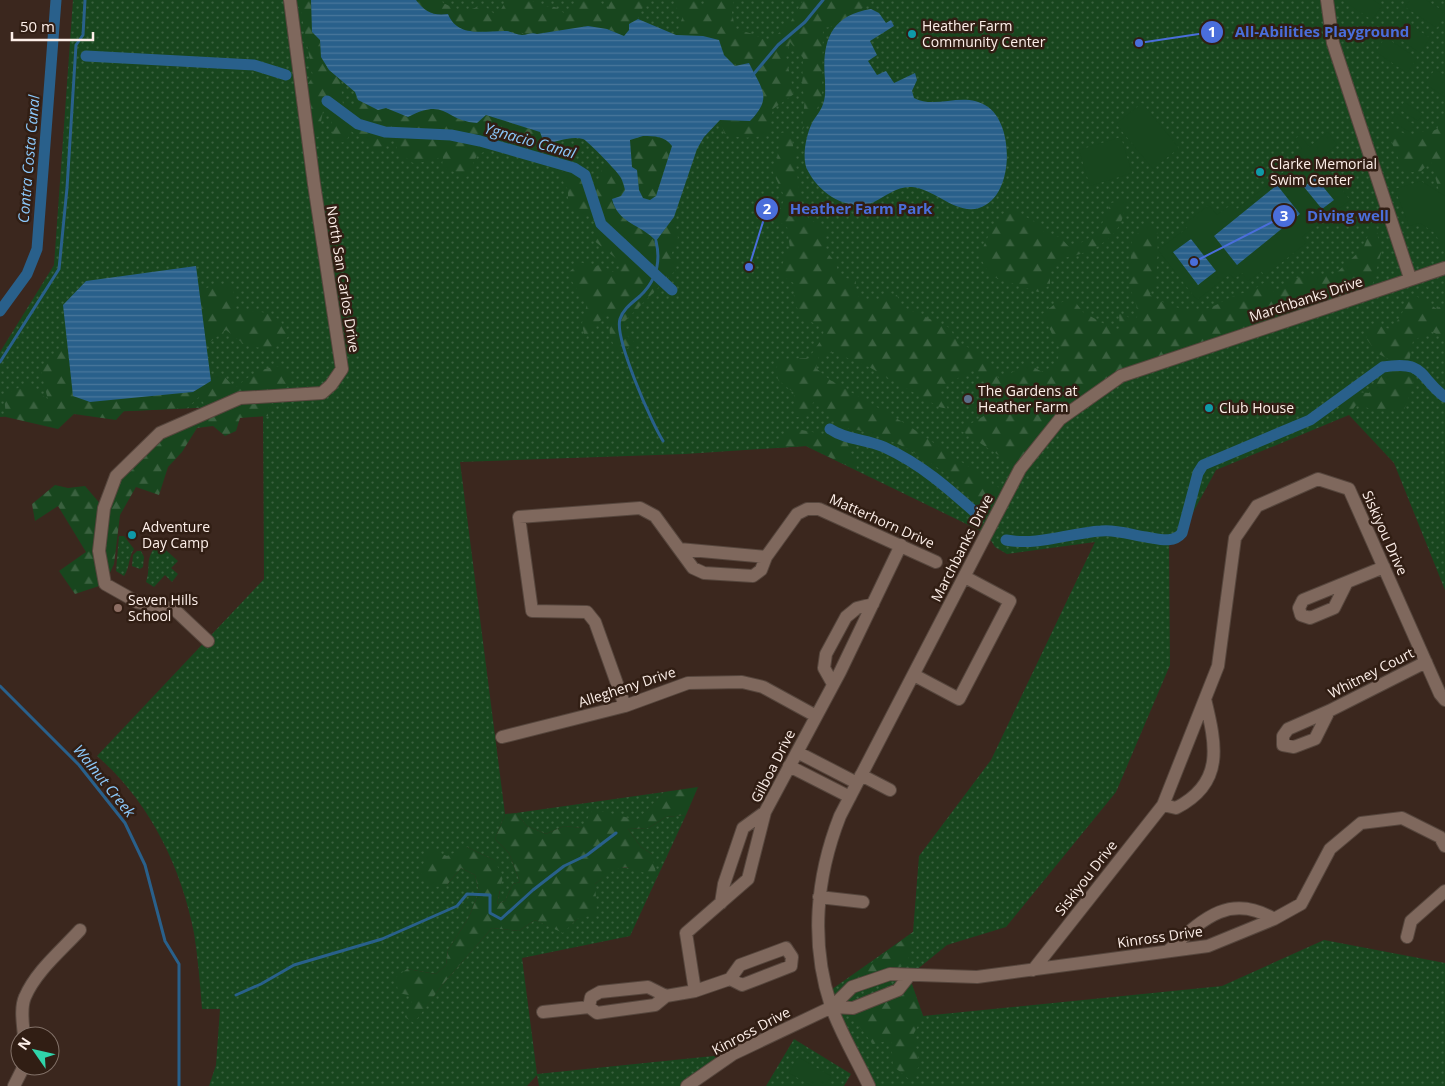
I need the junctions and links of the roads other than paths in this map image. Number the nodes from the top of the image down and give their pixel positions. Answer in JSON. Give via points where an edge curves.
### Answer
{"nodes":[{"id":1,"x":290,"y":0,"type":"edge"},
{"id":2,"x":1327,"y":0,"type":"edge"},
{"id":3,"x":1445,"y":268,"type":"edge"},
{"id":4,"x":1410,"y":278,"type":"junction"},
{"id":5,"x":901,"y":545,"type":"junction"},
{"id":6,"x":679,"y":549,"type":"junction"},
{"id":7,"x":766,"y":557,"type":"junction"},
{"id":8,"x":936,"y":562,"type":"dead end"},
{"id":9,"x":1384,"y":567,"type":"junction"},
{"id":10,"x":965,"y":577,"type":"junction"},
{"id":11,"x":1346,"y":584,"type":"dead end"},
{"id":12,"x":873,"y":604,"type":"junction"},
{"id":13,"x":208,"y":642,"type":"dead end"},
{"id":14,"x":1426,"y":662,"type":"junction"},
{"id":15,"x":914,"y":675,"type":"junction"},
{"id":16,"x":833,"y":684,"type":"junction"},
{"id":17,"x":1205,"y":699,"type":"junction"},
{"id":18,"x":1445,"y":700,"type":"edge"},
{"id":19,"x":621,"y":707,"type":"junction"},
{"id":20,"x":1329,"y":711,"type":"dead end"},
{"id":21,"x":816,"y":716,"type":"junction"},
{"id":22,"x":502,"y":737,"type":"dead end"},
{"id":23,"x":797,"y":752,"type":"junction"},
{"id":24,"x":789,"y":766,"type":"junction"},
{"id":25,"x":859,"y":779,"type":"junction"},
{"id":26,"x":890,"y":790,"type":"dead end"},
{"id":27,"x":850,"y":797,"type":"junction"},
{"id":28,"x":1164,"y":805,"type":"junction"},
{"id":29,"x":765,"y":812,"type":"junction"},
{"id":30,"x":1445,"y":846,"type":"edge"},
{"id":31,"x":1445,"y":892,"type":"edge"},
{"id":32,"x":819,"y":897,"type":"junction"},
{"id":33,"x":863,"y":902,"type":"dead end"},
{"id":34,"x":721,"y":903,"type":"junction"},
{"id":35,"x":1274,"y":919,"type":"junction"},
{"id":36,"x":80,"y":930,"type":"dead end"},
{"id":37,"x":1407,"y":937,"type":"dead end"},
{"id":38,"x":1169,"y":950,"type":"junction"},
{"id":39,"x":1033,"y":970,"type":"junction"},
{"id":40,"x":909,"y":976,"type":"junction"},
{"id":41,"x":730,"y":979,"type":"dead end"},
{"id":42,"x":695,"y":991,"type":"junction"},
{"id":43,"x":666,"y":996,"type":"junction"},
{"id":44,"x":589,"y":1007,"type":"junction"},
{"id":45,"x":832,"y":1008,"type":"junction"},
{"id":46,"x":543,"y":1012,"type":"dead end"},
{"id":47,"x":23,"y":1026,"type":"edge"},
{"id":48,"x":687,"y":1086,"type":"edge"},
{"id":49,"x":869,"y":1086,"type":"edge"}],
"edges":[{"from":1,"to":13,"type":"street","name":"North San Carlos Drive","via":[[342,369],[332,386],[322,392],[240,398],[160,434],[116,476],[104,508],[99,551],[105,584],[137,602],[174,609]]},
{"from":2,"to":4,"type":"street","via":[[1333,43]]},
{"from":3,"to":4,"type":"street","name":"Marchbanks Drive"},
{"from":4,"to":10,"type":"street","name":"Marchbanks Drive","via":[[1121,376],[1060,419],[1026,462]]},
{"from":5,"to":7,"type":"street","name":"Matterhorn Drive","via":[[813,508],[797,514]]},
{"from":5,"to":8,"type":"street","name":"Matterhorn Drive"},
{"from":5,"to":12,"type":"street","name":"Gilboa Drive"},
{"from":6,"to":7,"type":"street"},
{"from":6,"to":7,"type":"street","name":"Matterhorn Drive","via":[[693,568],[704,573],[753,576],[761,570]]},
{"from":6,"to":19,"type":"street","name":"Matterhorn Drive","via":[[655,516],[640,508],[519,517],[532,611],[583,610],[590,616],[595,622]]},
{"from":9,"to":11,"type":"street"},
{"from":9,"to":14,"type":"street","name":"Siskiyou Drive"},
{"from":9,"to":17,"type":"street","name":"Siskiyou Drive","via":[[1349,489],[1318,479],[1257,506],[1235,538],[1218,666]]},
{"from":10,"to":15,"type":"street","name":"Marchbanks Drive"},
{"from":10,"to":15,"type":"street","via":[[1010,602],[959,700]]},
{"from":12,"to":16,"type":"street","name":"Gilboa Drive"},
{"from":12,"to":16,"type":"street","via":[[857,608],[846,617],[826,654],[824,668]]},
{"from":14,"to":18,"type":"street","name":"Siskiyou Drive"},
{"from":14,"to":20,"type":"street","name":"Whitney Court"},
{"from":15,"to":25,"type":"street","name":"Marchbanks Drive"},
{"from":16,"to":21,"type":"street","name":"Gilboa Drive"},
{"from":17,"to":28,"type":"street","name":"Siskiyou Drive"},
{"from":17,"to":28,"type":"street","via":[[1215,743],[1208,780],[1193,800],[1176,808]]},
{"from":19,"to":21,"type":"street","name":"Allegheny Drive","via":[[688,683],[742,682],[763,687]]},
{"from":19,"to":22,"type":"street","name":"Allegheny Drive"},
{"from":21,"to":23,"type":"street","name":"Gilboa Drive"},
{"from":23,"to":24,"type":"street","name":"Gilboa Drive"},
{"from":23,"to":25,"type":"street"},
{"from":24,"to":27,"type":"street"},
{"from":24,"to":29,"type":"street","name":"Gilboa Drive"},
{"from":25,"to":26,"type":"street"},
{"from":25,"to":27,"type":"street","name":"Marchbanks Drive"},
{"from":27,"to":32,"type":"street","name":"Marchbanks Drive","via":[[832,835]]},
{"from":28,"to":39,"type":"street","name":"Siskiyou Drive"},
{"from":29,"to":34,"type":"street","name":"Gilboa Drive","via":[[748,879]]},
{"from":29,"to":34,"type":"street","via":[[743,828]]},
{"from":30,"to":35,"type":"street","name":"Kinross Drive","via":[[1440,837],[1402,818],[1361,823],[1330,848],[1301,904]]},
{"from":31,"to":37,"type":"street","via":[[1411,921]]},
{"from":32,"to":33,"type":"street"},
{"from":32,"to":45,"type":"street","name":"Marchbanks Drive","via":[[817,930]]},
{"from":34,"to":42,"type":"street","name":"Gilboa Drive","via":[[686,933]]},
{"from":35,"to":38,"type":"street","name":"Kinross Drive","via":[[1208,946]]},
{"from":35,"to":38,"type":"street","via":[[1248,907],[1230,908],[1214,914]]},
{"from":36,"to":47,"type":"street","via":[[38,977],[25,998]]},
{"from":38,"to":39,"type":"street","name":"Kinross Drive"},
{"from":39,"to":40,"type":"street","name":"Kinross Drive","via":[[977,977]]},
{"from":40,"to":45,"type":"street","name":"Kinross Drive","via":[[898,990],[853,1008]]},
{"from":40,"to":45,"type":"street","name":"Kinross Drive","via":[[890,974],[852,987]]},
{"from":41,"to":42,"type":"street"},
{"from":42,"to":43,"type":"street"},
{"from":43,"to":44,"type":"street","via":[[655,1005],[598,1014]]},
{"from":43,"to":44,"type":"street","via":[[648,987],[600,992],[592,997]]},
{"from":44,"to":46,"type":"street"},
{"from":45,"to":48,"type":"street","name":"Kinross Drive","via":[[733,1054]]},
{"from":45,"to":49,"type":"street","name":"Marchbanks Drive"}]}
